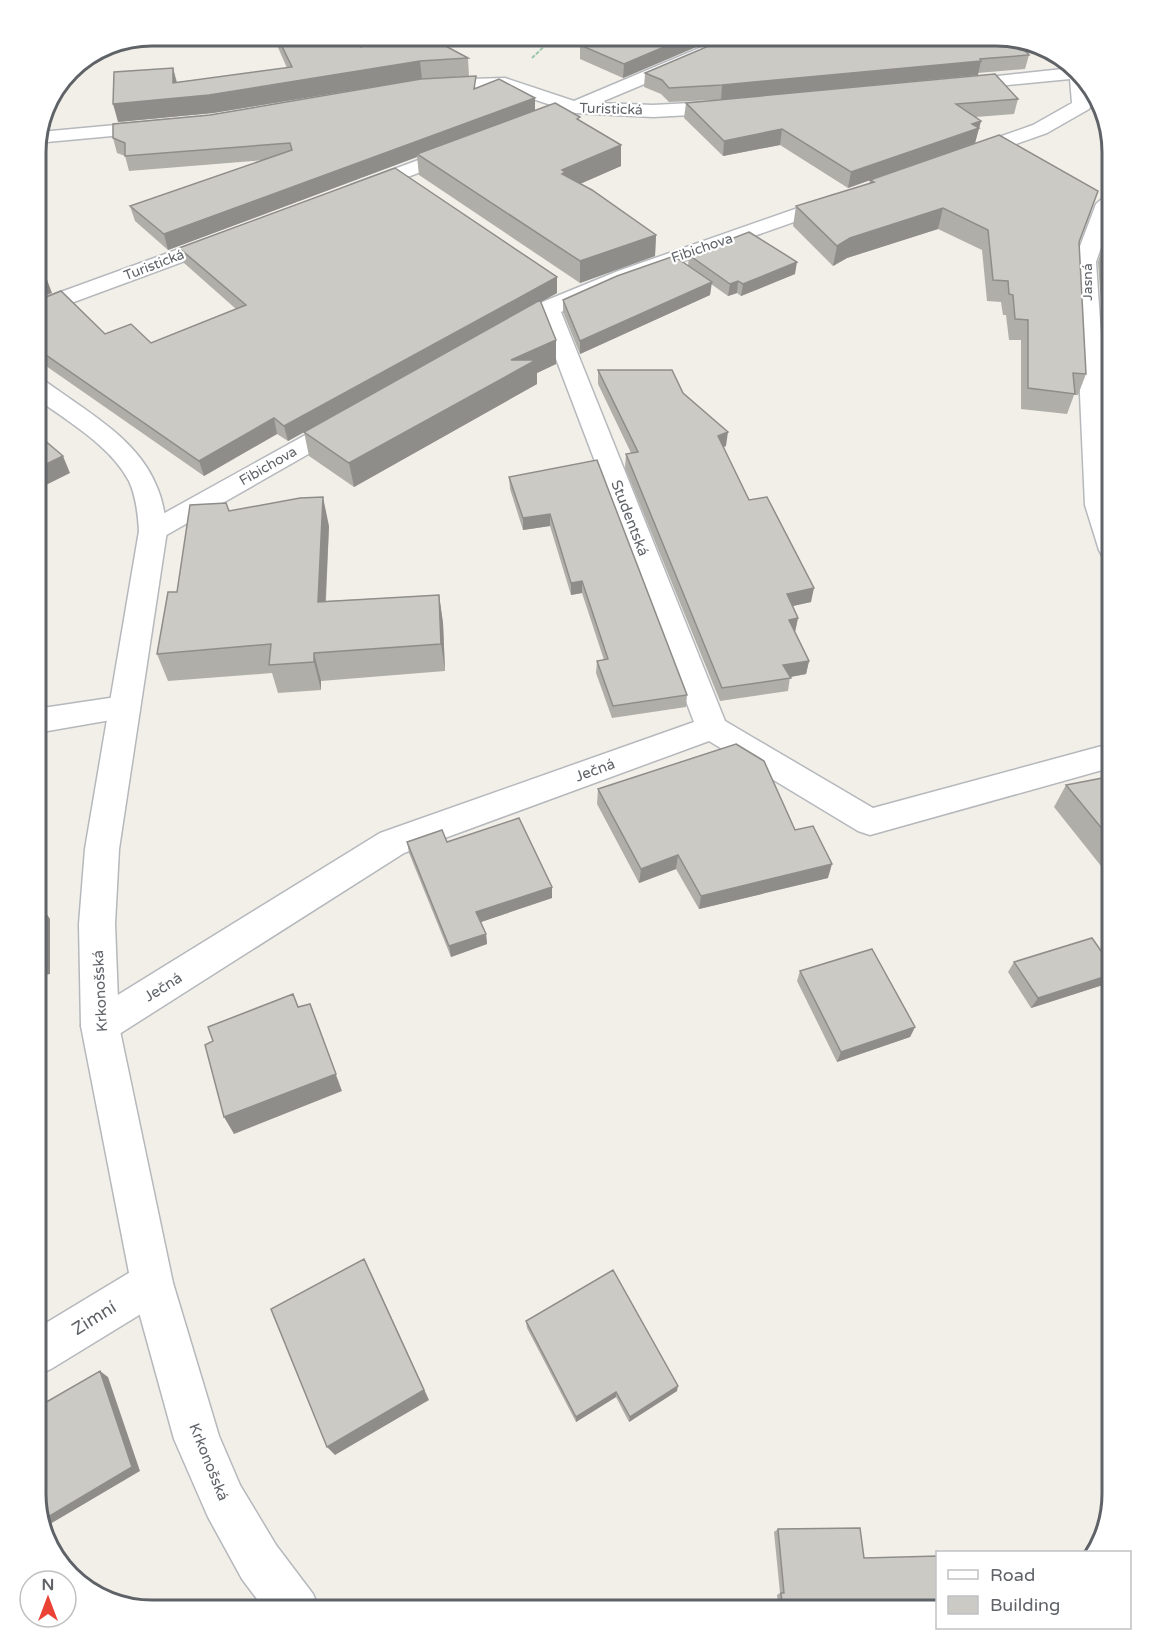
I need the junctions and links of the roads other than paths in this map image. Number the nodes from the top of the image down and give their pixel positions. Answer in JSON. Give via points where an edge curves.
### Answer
{"nodes":[{"id":1,"x":717,"y":47,"type":"edge"},
{"id":2,"x":1069,"y":75,"type":"edge"},
{"id":3,"x":935,"y":87,"type":"edge"},
{"id":4,"x":410,"y":88,"type":"edge"},
{"id":5,"x":575,"y":106,"type":"junction"},
{"id":6,"x":745,"y":106,"type":"edge"},
{"id":7,"x":1092,"y":108,"type":"edge"},
{"id":8,"x":542,"y":119,"type":"edge"},
{"id":9,"x":181,"y":125,"type":"edge"},
{"id":10,"x":47,"y":137,"type":"edge"},
{"id":11,"x":476,"y":144,"type":"edge"},
{"id":12,"x":951,"y":160,"type":"edge"},
{"id":13,"x":399,"y":173,"type":"junction"},
{"id":14,"x":418,"y":186,"type":"edge"},
{"id":15,"x":344,"y":194,"type":"edge"},
{"id":16,"x":852,"y":195,"type":"edge"},
{"id":17,"x":1102,"y":215,"type":"edge"},
{"id":18,"x":245,"y":231,"type":"edge"},
{"id":19,"x":559,"y":282,"type":"dead end"},
{"id":20,"x":578,"y":294,"type":"junction"},
{"id":21,"x":47,"y":305,"type":"edge"},
{"id":22,"x":548,"y":308,"type":"junction"},
{"id":23,"x":486,"y":343,"type":"edge"},
{"id":24,"x":47,"y":394,"type":"edge"},
{"id":25,"x":361,"y":414,"type":"edge"},
{"id":26,"x":1102,"y":517,"type":"edge"},
{"id":27,"x":153,"y":531,"type":"junction"},
{"id":28,"x":123,"y":708,"type":"junction"},
{"id":29,"x":47,"y":719,"type":"edge"},
{"id":30,"x":712,"y":728,"type":"junction"},
{"id":31,"x":1102,"y":758,"type":"edge"},
{"id":32,"x":100,"y":1026,"type":"junction"},
{"id":33,"x":152,"y":1282,"type":"junction"},
{"id":34,"x":46,"y":1348,"type":"edge"},
{"id":35,"x":288,"y":1600,"type":"edge"}],
"edges":[{"from":1,"to":5,"type":"street"},
{"from":2,"to":3,"type":"street"},
{"from":4,"to":5,"type":"street","via":[[505,83]]},
{"from":5,"to":6,"type":"street","name":"Turistická","via":[[653,111]]},
{"from":5,"to":8,"type":"street","name":"Turistická"},
{"from":7,"to":12,"type":"street"},
{"from":9,"to":10,"type":"street"},
{"from":11,"to":13,"type":"street"},
{"from":13,"to":14,"type":"street"},
{"from":13,"to":15,"type":"street"},
{"from":16,"to":20,"type":"street","name":"Fibichova"},
{"from":17,"to":26,"type":"street","name":"Jasná","via":[[1085,262],[1098,505]]},
{"from":18,"to":21,"type":"street","name":"Turistická"},
{"from":19,"to":20,"type":"street"},
{"from":20,"to":22,"type":"street","name":"Fibichova"},
{"from":22,"to":23,"type":"street","name":"Fibichova"},
{"from":22,"to":30,"type":"street","name":"Studentská"},
{"from":24,"to":27,"type":"street","name":"Krkonošská","via":[[134,466],[150,505]]},
{"from":25,"to":27,"type":"street","name":"Fibichova"},
{"from":27,"to":28,"type":"street","name":"Krkonošská"},
{"from":28,"to":29,"type":"street"},
{"from":28,"to":32,"type":"street","name":"Krkonošská","via":[[101,860],[97,924]]},
{"from":30,"to":31,"type":"street","via":[[870,822]]},
{"from":30,"to":32,"type":"street","name":"Ječná","via":[[392,843]]},
{"from":32,"to":33,"type":"street","name":"Krkonošská"},
{"from":33,"to":34,"type":"street","name":"Zimní"},
{"from":33,"to":35,"type":"street","name":"Krkonošská","via":[[197,1438],[224,1501],[259,1562]]}]}
